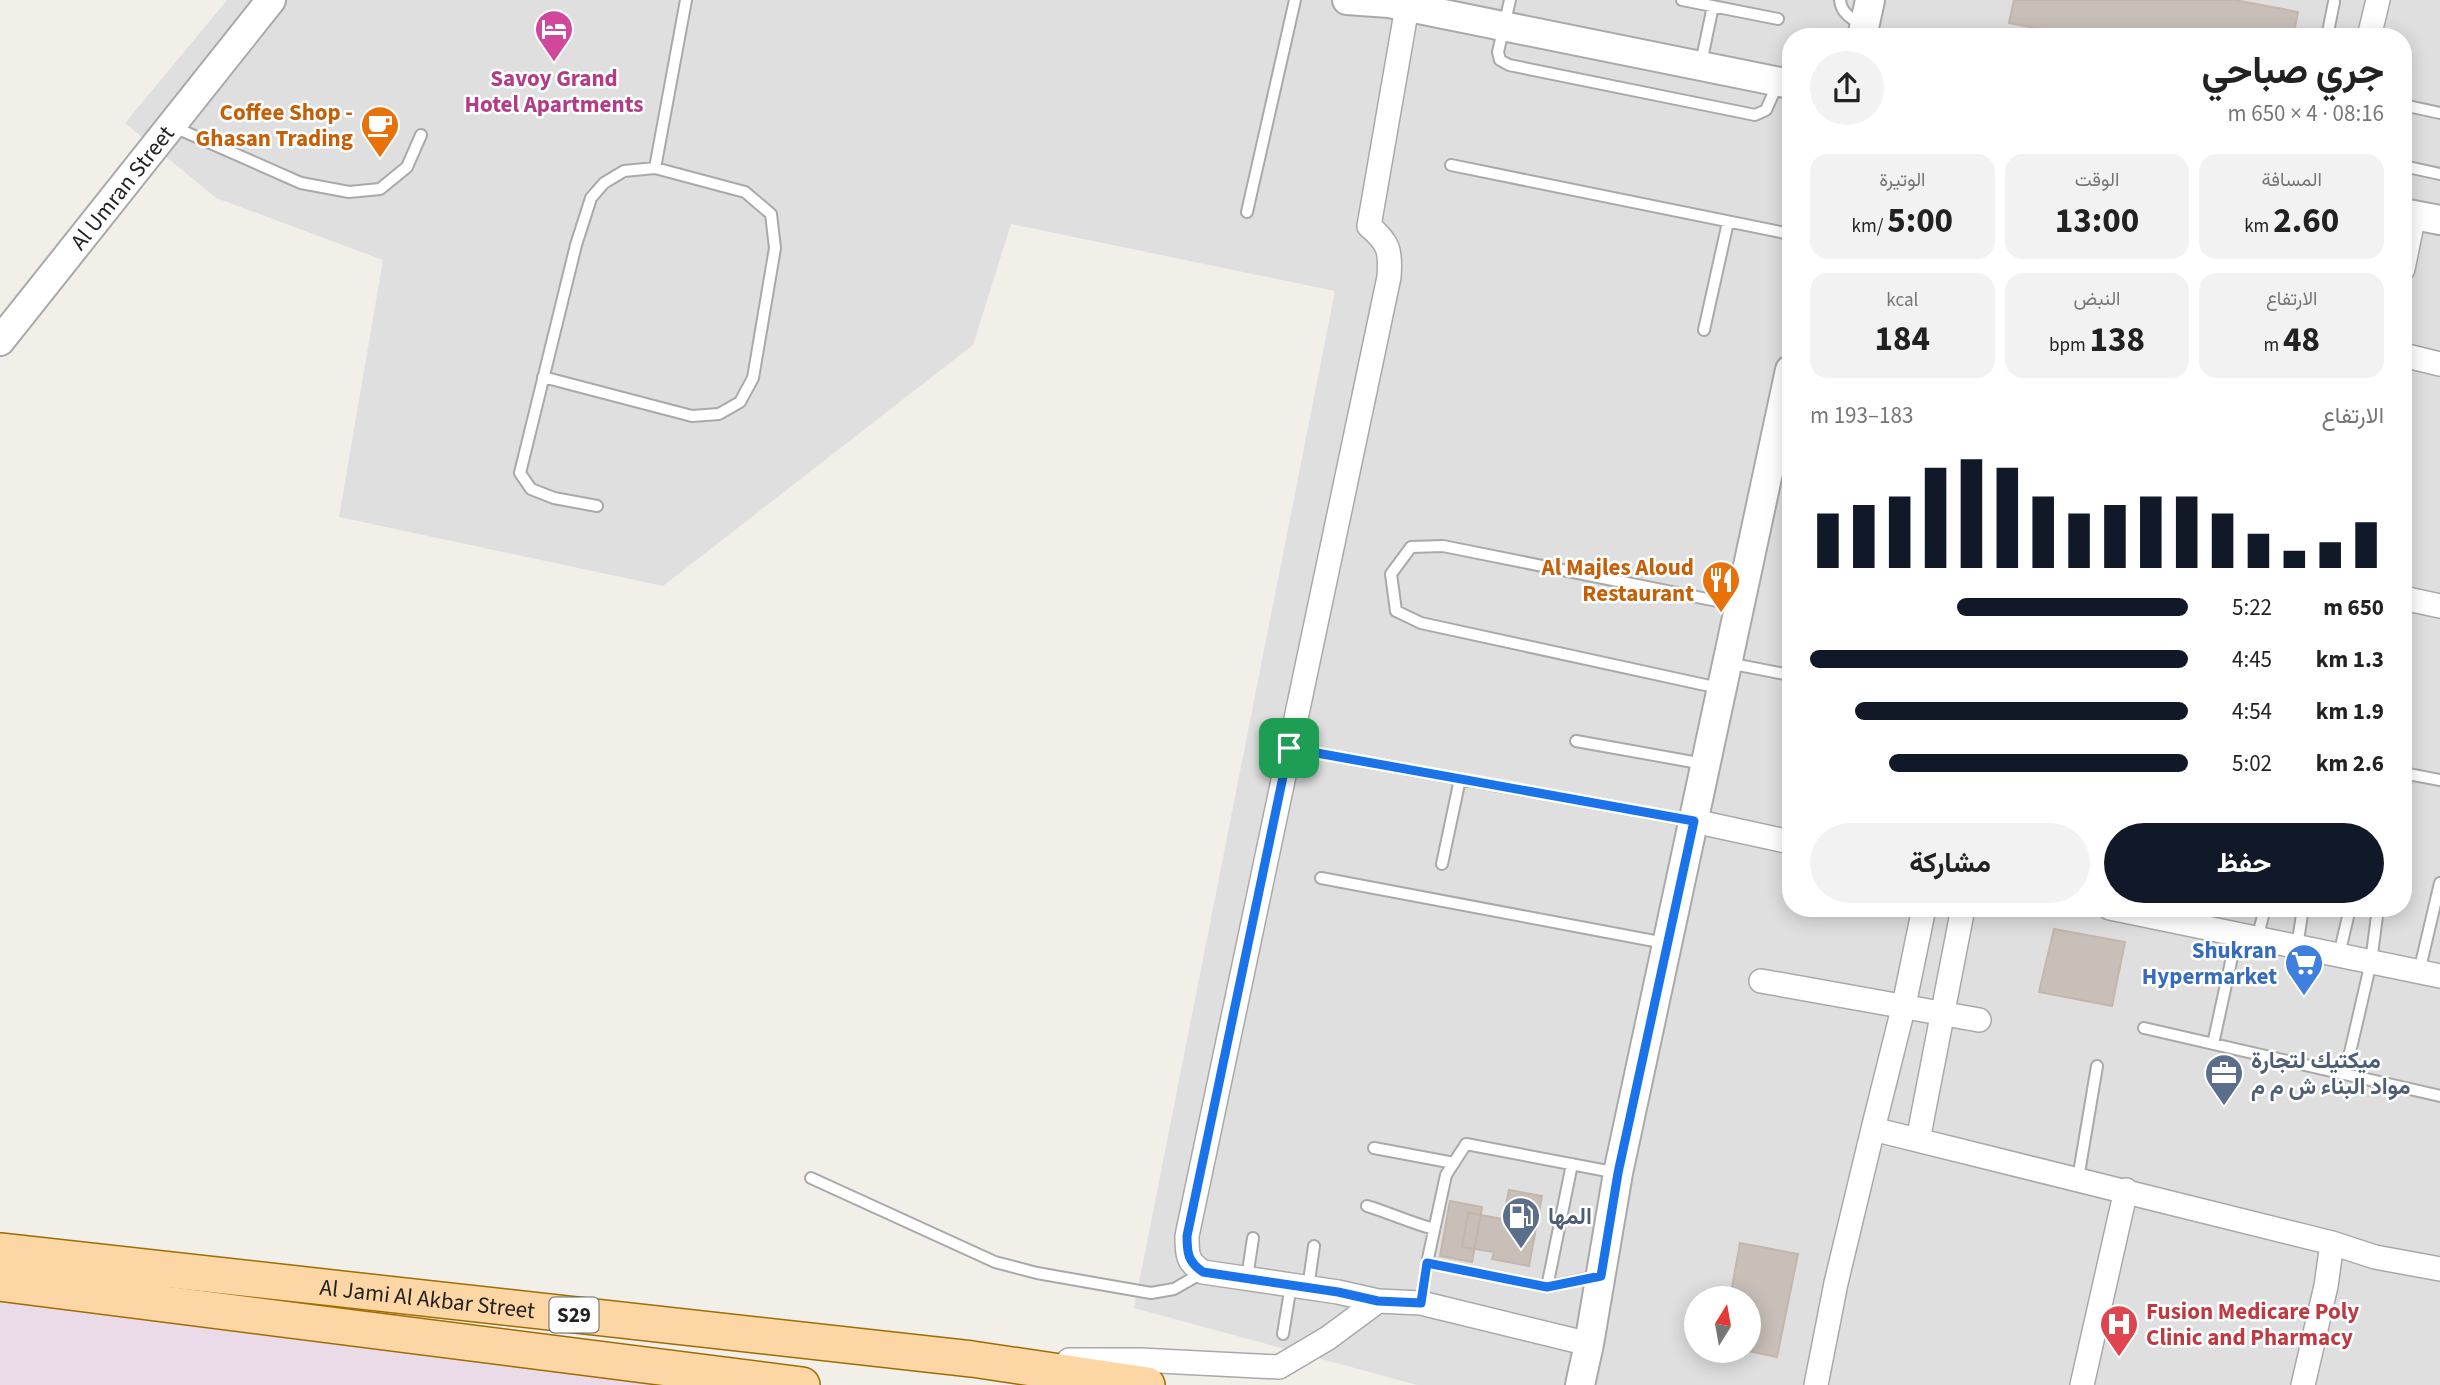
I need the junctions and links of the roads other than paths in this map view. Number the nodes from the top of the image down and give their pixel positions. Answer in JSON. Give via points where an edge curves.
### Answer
{"nodes":[{"id":1,"x":271,"y":0,"type":"edge"},
{"id":2,"x":686,"y":0,"type":"edge"},
{"id":3,"x":1295,"y":0,"type":"edge"},
{"id":4,"x":1347,"y":0,"type":"edge"},
{"id":5,"x":1682,"y":0,"type":"edge"},
{"id":6,"x":1840,"y":0,"type":"edge"},
{"id":7,"x":2378,"y":0,"type":"edge"},
{"id":8,"x":2331,"y":1,"type":"edge"},
{"id":9,"x":1713,"y":6,"type":"junction"},
{"id":10,"x":1407,"y":7,"type":"junction"},
{"id":11,"x":1507,"y":13,"type":"edge"},
{"id":12,"x":1778,"y":19,"type":"dead end"},
{"id":13,"x":1865,"y":21,"type":"edge"},
{"id":14,"x":2327,"y":28,"type":"edge"},
{"id":15,"x":2371,"y":28,"type":"edge"},
{"id":16,"x":1700,"y":66,"type":"junction"},
{"id":17,"x":1782,"y":83,"type":"edge"},
{"id":18,"x":1782,"y":86,"type":"edge"},
{"id":19,"x":2412,"y":107,"type":"edge"},
{"id":20,"x":2440,"y":114,"type":"edge"},
{"id":21,"x":171,"y":125,"type":"junction"},
{"id":22,"x":421,"y":135,"type":"dead end"},
{"id":23,"x":1451,"y":165,"type":"dead end"},
{"id":24,"x":655,"y":168,"type":"junction"},
{"id":25,"x":2412,"y":168,"type":"edge"},
{"id":26,"x":2440,"y":174,"type":"edge"},
{"id":27,"x":1247,"y":212,"type":"dead end"},
{"id":28,"x":2419,"y":216,"type":"edge"},
{"id":29,"x":1728,"y":222,"type":"junction"},
{"id":30,"x":1782,"y":232,"type":"edge"},
{"id":31,"x":2412,"y":239,"type":"edge"},
{"id":32,"x":1704,"y":330,"type":"dead end"},
{"id":33,"x":0,"y":341,"type":"edge"},
{"id":34,"x":2412,"y":357,"type":"edge"},
{"id":35,"x":2440,"y":364,"type":"edge"},
{"id":36,"x":543,"y":377,"type":"junction"},
{"id":37,"x":1782,"y":445,"type":"edge"},
{"id":38,"x":1780,"y":464,"type":"edge"},
{"id":39,"x":597,"y":506,"type":"dead end"},
{"id":40,"x":2412,"y":600,"type":"edge"},
{"id":41,"x":1740,"y":606,"type":"junction"},
{"id":42,"x":2440,"y":606,"type":"edge"},
{"id":43,"x":1782,"y":675,"type":"edge"},
{"id":44,"x":1725,"y":676,"type":"junction"},
{"id":45,"x":1576,"y":741,"type":"dead end"},
{"id":46,"x":1289,"y":748,"type":"junction"},
{"id":47,"x":1706,"y":764,"type":"junction"},
{"id":48,"x":2412,"y":774,"type":"edge"},
{"id":49,"x":1460,"y":779,"type":"junction"},
{"id":50,"x":2440,"y":779,"type":"edge"},
{"id":51,"x":1694,"y":821,"type":"junction"},
{"id":52,"x":1782,"y":840,"type":"edge"},
{"id":53,"x":1442,"y":863,"type":"dead end"},
{"id":54,"x":1321,"y":878,"type":"dead end"},
{"id":55,"x":2440,"y":883,"type":"edge"},
{"id":56,"x":1922,"y":917,"type":"edge"},
{"id":57,"x":1961,"y":917,"type":"edge"},
{"id":58,"x":2154,"y":917,"type":"edge"},
{"id":59,"x":2259,"y":917,"type":"edge"},
{"id":60,"x":2302,"y":917,"type":"edge"},
{"id":61,"x":2348,"y":917,"type":"edge"},
{"id":62,"x":2377,"y":917,"type":"edge"},
{"id":63,"x":2247,"y":936,"type":"junction"},
{"id":64,"x":1668,"y":944,"type":"junction"},
{"id":65,"x":2297,"y":947,"type":"junction"},
{"id":66,"x":2339,"y":956,"type":"junction"},
{"id":67,"x":2371,"y":962,"type":"junction"},
{"id":68,"x":2430,"y":974,"type":"edge"},
{"id":69,"x":1761,"y":981,"type":"dead end"},
{"id":70,"x":1904,"y":1005,"type":"junction"},
{"id":71,"x":1943,"y":1013,"type":"junction"},
{"id":72,"x":1979,"y":1020,"type":"dead end"},
{"id":73,"x":2144,"y":1028,"type":"dead end"},
{"id":74,"x":2213,"y":1044,"type":"junction"},
{"id":75,"x":2097,"y":1066,"type":"dead end"},
{"id":76,"x":2345,"y":1074,"type":"junction"},
{"id":77,"x":2440,"y":1096,"type":"edge"},
{"id":78,"x":1873,"y":1129,"type":"junction"},
{"id":79,"x":1918,"y":1140,"type":"junction"},
{"id":80,"x":1374,"y":1148,"type":"dead end"},
{"id":81,"x":1454,"y":1163,"type":"junction"},
{"id":82,"x":1572,"y":1164,"type":"junction"},
{"id":83,"x":1618,"y":1173,"type":"junction"},
{"id":84,"x":811,"y":1178,"type":"dead end"},
{"id":85,"x":2078,"y":1179,"type":"junction"},
{"id":86,"x":2126,"y":1190,"type":"junction"},
{"id":87,"x":1367,"y":1206,"type":"dead end"},
{"id":88,"x":1434,"y":1229,"type":"junction"},
{"id":89,"x":1252,"y":1238,"type":"dead end"},
{"id":90,"x":2332,"y":1243,"type":"junction"},
{"id":91,"x":1314,"y":1245,"type":"dead end"},
{"id":92,"x":0,"y":1251,"type":"edge"},
{"id":93,"x":1427,"y":1263,"type":"junction"},
{"id":94,"x":2440,"y":1269,"type":"edge"},
{"id":95,"x":1203,"y":1272,"type":"junction"},
{"id":96,"x":1601,"y":1276,"type":"junction"},
{"id":97,"x":1247,"y":1278,"type":"junction"},
{"id":98,"x":0,"y":1283,"type":"edge"},
{"id":99,"x":1300,"y":1286,"type":"junction"},
{"id":100,"x":1547,"y":1287,"type":"junction"},
{"id":101,"x":1378,"y":1301,"type":"junction"},
{"id":102,"x":1421,"y":1303,"type":"junction"},
{"id":103,"x":1283,"y":1334,"type":"dead end"},
{"id":104,"x":1589,"y":1344,"type":"junction"},
{"id":105,"x":972,"y":1359,"type":"junction"},
{"id":106,"x":709,"y":1379,"type":"edge"},
{"id":107,"x":1587,"y":1383,"type":"edge"},
{"id":108,"x":802,"y":1385,"type":"edge"},
{"id":109,"x":1147,"y":1385,"type":"edge"},
{"id":110,"x":1816,"y":1385,"type":"edge"},
{"id":111,"x":2082,"y":1385,"type":"edge"},
{"id":112,"x":2303,"y":1385,"type":"edge"}],
"edges":[{"from":1,"to":21,"type":"street","name":"Al Umran Street"},
{"from":2,"to":24,"type":"lane"},
{"from":3,"to":27,"type":"lane"},
{"from":4,"to":10,"type":"street"},
{"from":5,"to":9,"type":"lane"},
{"from":6,"to":13,"type":"lane","via":[[1848,17]]},
{"from":7,"to":15,"type":"street"},
{"from":8,"to":14,"type":"lane"},
{"from":9,"to":12,"type":"lane"},
{"from":9,"to":16,"type":"lane"},
{"from":10,"to":11,"type":"street"},
{"from":10,"to":46,"type":"street","via":[[1369,226],[1384,239],[1391,256],[1389,277]]},
{"from":11,"to":16,"type":"street"},
{"from":11,"to":18,"type":"lane","via":[[1498,52],[1500,60],[1509,65],[1755,115],[1766,110]]},
{"from":16,"to":17,"type":"street"},
{"from":19,"to":20,"type":"lane"},
{"from":21,"to":22,"type":"lane","via":[[301,183],[349,192],[380,189],[407,167]]},
{"from":21,"to":33,"type":"street","name":"Al Umran Street"},
{"from":23,"to":29,"type":"lane"},
{"from":24,"to":36,"type":"lane","via":[[624,171],[591,198]]},
{"from":24,"to":36,"type":"lane","via":[[745,192],[771,214],[775,248],[753,377],[740,402],[719,414],[692,416]]},
{"from":25,"to":26,"type":"lane"},
{"from":28,"to":31,"type":"street"},
{"from":29,"to":30,"type":"lane"},
{"from":29,"to":32,"type":"lane"},
{"from":34,"to":35,"type":"street"},
{"from":36,"to":39,"type":"lane","via":[[520,473],[531,489]]},
{"from":37,"to":38,"type":"street"},
{"from":38,"to":41,"type":"street"},
{"from":40,"to":42,"type":"street"},
{"from":41,"to":44,"type":"street"},
{"from":41,"to":44,"type":"lane","via":[[1443,547],[1411,547],[1391,574],[1396,611],[1421,623]]},
{"from":43,"to":44,"type":"lane"},
{"from":44,"to":47,"type":"street"},
{"from":45,"to":47,"type":"lane"},
{"from":46,"to":49,"type":"lane"},
{"from":46,"to":95,"type":"street","via":[[1187,1236],[1191,1265]]},
{"from":47,"to":51,"type":"street"},
{"from":48,"to":50,"type":"lane"},
{"from":49,"to":51,"type":"lane"},
{"from":49,"to":53,"type":"lane"},
{"from":51,"to":52,"type":"street"},
{"from":51,"to":64,"type":"street"},
{"from":54,"to":64,"type":"lane"},
{"from":55,"to":68,"type":"lane"},
{"from":56,"to":70,"type":"street"},
{"from":57,"to":71,"type":"street"},
{"from":58,"to":63,"type":"street"},
{"from":59,"to":63,"type":"lane"},
{"from":60,"to":65,"type":"lane"},
{"from":61,"to":66,"type":"lane"},
{"from":62,"to":67,"type":"lane"},
{"from":63,"to":65,"type":"street"},
{"from":63,"to":74,"type":"lane"},
{"from":64,"to":83,"type":"street"},
{"from":65,"to":66,"type":"street"},
{"from":66,"to":67,"type":"street"},
{"from":67,"to":68,"type":"street"},
{"from":67,"to":76,"type":"lane"},
{"from":69,"to":70,"type":"street"},
{"from":70,"to":71,"type":"street"},
{"from":70,"to":78,"type":"street"},
{"from":71,"to":72,"type":"street"},
{"from":71,"to":79,"type":"street"},
{"from":73,"to":74,"type":"lane"},
{"from":74,"to":76,"type":"lane"},
{"from":75,"to":85,"type":"lane"},
{"from":76,"to":77,"type":"lane"},
{"from":78,"to":79,"type":"street"},
{"from":78,"to":110,"type":"street"},
{"from":79,"to":85,"type":"street"},
{"from":80,"to":81,"type":"lane"},
{"from":81,"to":82,"type":"lane","via":[[1466,1144]]},
{"from":81,"to":88,"type":"lane","via":[[1446,1175]]},
{"from":82,"to":83,"type":"lane"},
{"from":82,"to":100,"type":"lane"},
{"from":83,"to":96,"type":"street"},
{"from":84,"to":95,"type":"lane","via":[[995,1262],[1037,1273],[1151,1293],[1174,1289]]},
{"from":85,"to":86,"type":"street"},
{"from":86,"to":90,"type":"street"},
{"from":86,"to":111,"type":"street"},
{"from":87,"to":88,"type":"lane"},
{"from":88,"to":93,"type":"lane"},
{"from":89,"to":97,"type":"lane"},
{"from":90,"to":94,"type":"street","via":[[2375,1257]]},
{"from":90,"to":112,"type":"street"},
{"from":91,"to":99,"type":"lane"},
{"from":92,"to":105,"type":"main road","name":"Al Jami Al Akbar Street","number":"S29"},
{"from":93,"to":100,"type":"lane"},
{"from":93,"to":102,"type":"lane"},
{"from":95,"to":97,"type":"street"},
{"from":96,"to":100,"type":"lane"},
{"from":96,"to":104,"type":"street"},
{"from":97,"to":99,"type":"street"},
{"from":98,"to":106,"type":"main road","name":"Al Jami Al Akbar Street","number":"S29"},
{"from":99,"to":101,"type":"street"},
{"from":99,"to":103,"type":"lane"},
{"from":101,"to":102,"type":"street"},
{"from":101,"to":105,"type":"street","via":[[1279,1367]]},
{"from":102,"to":104,"type":"street"},
{"from":104,"to":107,"type":"street"},
{"from":105,"to":109,"type":"main road","name":"Al Jami Al Akbar Street","number":"S29"},
{"from":106,"to":108,"type":"main road","name":"Al Jami Al Akbar Street","number":"S29"}]}
